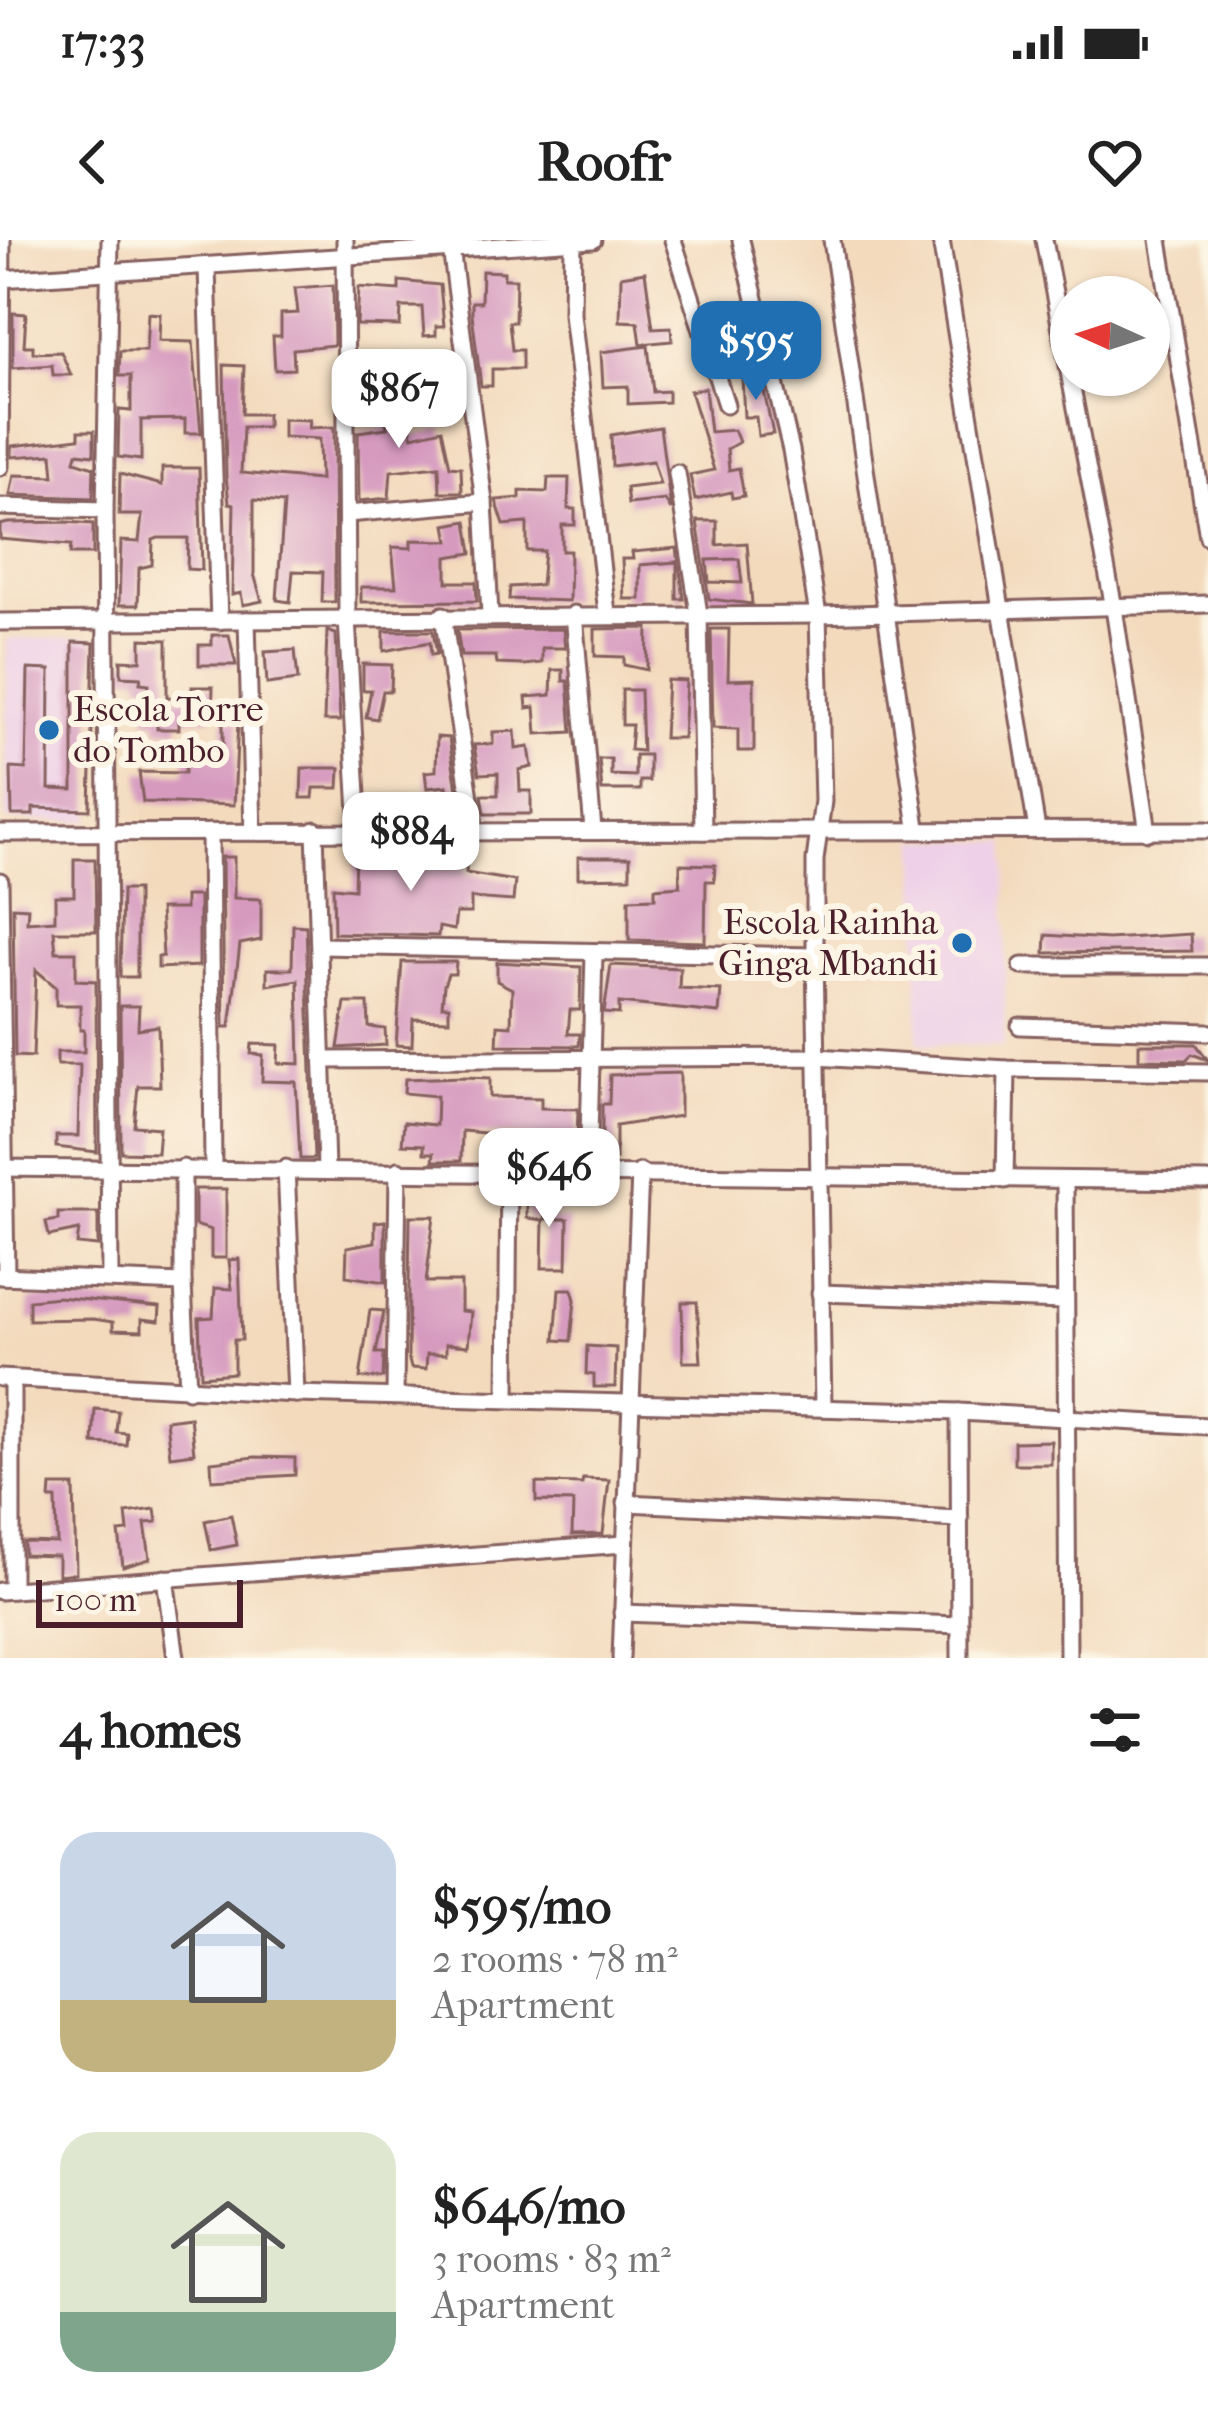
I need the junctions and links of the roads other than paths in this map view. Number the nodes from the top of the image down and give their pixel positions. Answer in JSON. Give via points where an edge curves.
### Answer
{"nodes":[{"id":1,"x":2,"y":240,"type":"edge"},
{"id":2,"x":110,"y":240,"type":"edge"},
{"id":3,"x":346,"y":240,"type":"edge"},
{"id":4,"x":593,"y":240,"type":"edge"},
{"id":5,"x":673,"y":240,"type":"edge"},
{"id":6,"x":741,"y":240,"type":"edge"},
{"id":7,"x":832,"y":240,"type":"edge"},
{"id":8,"x":941,"y":240,"type":"edge"},
{"id":9,"x":1044,"y":240,"type":"edge"},
{"id":10,"x":1159,"y":240,"type":"edge"},
{"id":11,"x":573,"y":241,"type":"edge"},
{"id":12,"x":451,"y":248,"type":"junction"},
{"id":13,"x":346,"y":259,"type":"junction"},
{"id":14,"x":207,"y":269,"type":"junction"},
{"id":15,"x":111,"y":276,"type":"junction"},
{"id":16,"x":1,"y":279,"type":"edge"},
{"id":17,"x":726,"y":405,"type":"dead end"},
{"id":18,"x":0,"y":467,"type":"edge"},
{"id":19,"x":677,"y":473,"type":"dead end"},
{"id":20,"x":484,"y":502,"type":"junction"},
{"id":21,"x":0,"y":508,"type":"edge"},
{"id":22,"x":105,"y":510,"type":"junction"},
{"id":23,"x":347,"y":514,"type":"junction"},
{"id":24,"x":1208,"y":537,"type":"edge"},
{"id":25,"x":1208,"y":604,"type":"edge"},
{"id":26,"x":1114,"y":608,"type":"junction"},
{"id":27,"x":1004,"y":610,"type":"junction"},
{"id":28,"x":889,"y":611,"type":"junction"},
{"id":29,"x":607,"y":613,"type":"junction"},
{"id":30,"x":574,"y":614,"type":"junction"},
{"id":31,"x":700,"y":614,"type":"junction"},
{"id":32,"x":443,"y":615,"type":"junction"},
{"id":33,"x":490,"y":615,"type":"junction"},
{"id":34,"x":818,"y":615,"type":"junction"},
{"id":35,"x":347,"y":618,"type":"junction"},
{"id":36,"x":247,"y":620,"type":"junction"},
{"id":37,"x":219,"y":621,"type":"junction"},
{"id":38,"x":0,"y":622,"type":"edge"},
{"id":39,"x":107,"y":623,"type":"junction"},
{"id":40,"x":917,"y":827,"type":"junction"},
{"id":41,"x":315,"y":830,"type":"junction"},
{"id":42,"x":593,"y":830,"type":"junction"},
{"id":43,"x":819,"y":830,"type":"junction"},
{"id":44,"x":1037,"y":830,"type":"junction"},
{"id":45,"x":1208,"y":830,"type":"edge"},
{"id":46,"x":111,"y":831,"type":"junction"},
{"id":47,"x":359,"y":831,"type":"junction"},
{"id":48,"x":703,"y":831,"type":"junction"},
{"id":49,"x":209,"y":832,"type":"junction"},
{"id":50,"x":253,"y":832,"type":"junction"},
{"id":51,"x":475,"y":832,"type":"junction"},
{"id":52,"x":1148,"y":832,"type":"junction"},
{"id":53,"x":0,"y":833,"type":"edge"},
{"id":54,"x":0,"y":881,"type":"edge"},
{"id":55,"x":320,"y":946,"type":"junction"},
{"id":56,"x":594,"y":954,"type":"junction"},
{"id":57,"x":815,"y":956,"type":"junction"},
{"id":58,"x":1022,"y":966,"type":"dead end"},
{"id":59,"x":1208,"y":966,"type":"edge"},
{"id":60,"x":1020,"y":1026,"type":"dead end"},
{"id":61,"x":1208,"y":1032,"type":"edge"},
{"id":62,"x":817,"y":1058,"type":"junction"},
{"id":63,"x":592,"y":1059,"type":"junction"},
{"id":64,"x":323,"y":1060,"type":"junction"},
{"id":65,"x":1007,"y":1069,"type":"junction"},
{"id":66,"x":1208,"y":1072,"type":"edge"},
{"id":67,"x":2,"y":1168,"type":"edge"},
{"id":68,"x":111,"y":1168,"type":"junction"},
{"id":69,"x":183,"y":1168,"type":"junction"},
{"id":70,"x":213,"y":1168,"type":"junction"},
{"id":71,"x":286,"y":1168,"type":"junction"},
{"id":72,"x":326,"y":1168,"type":"junction"},
{"id":73,"x":398,"y":1170,"type":"junction"},
{"id":74,"x":509,"y":1171,"type":"junction"},
{"id":75,"x":588,"y":1172,"type":"junction"},
{"id":76,"x":640,"y":1172,"type":"junction"},
{"id":77,"x":818,"y":1176,"type":"junction"},
{"id":78,"x":1005,"y":1180,"type":"junction"},
{"id":79,"x":1065,"y":1181,"type":"junction"},
{"id":80,"x":1208,"y":1181,"type":"edge"},
{"id":81,"x":3,"y":1276,"type":"edge"},
{"id":82,"x":110,"y":1278,"type":"junction"},
{"id":83,"x":183,"y":1282,"type":"junction"},
{"id":84,"x":820,"y":1293,"type":"junction"},
{"id":85,"x":1064,"y":1301,"type":"junction"},
{"id":86,"x":6,"y":1378,"type":"edge"},
{"id":87,"x":188,"y":1390,"type":"junction"},
{"id":88,"x":296,"y":1394,"type":"junction"},
{"id":89,"x":395,"y":1396,"type":"junction"},
{"id":90,"x":507,"y":1399,"type":"junction"},
{"id":91,"x":629,"y":1401,"type":"junction"},
{"id":92,"x":823,"y":1407,"type":"junction"},
{"id":93,"x":959,"y":1412,"type":"junction"},
{"id":94,"x":1063,"y":1417,"type":"junction"},
{"id":95,"x":1208,"y":1426,"type":"edge"},
{"id":96,"x":626,"y":1503,"type":"junction"},
{"id":97,"x":959,"y":1519,"type":"junction"},
{"id":98,"x":624,"y":1544,"type":"junction"},
{"id":99,"x":165,"y":1578,"type":"junction"},
{"id":100,"x":6,"y":1590,"type":"edge"},
{"id":101,"x":622,"y":1613,"type":"junction"},
{"id":102,"x":960,"y":1625,"type":"junction"},
{"id":103,"x":176,"y":1658,"type":"edge"},
{"id":104,"x":621,"y":1658,"type":"edge"},
{"id":105,"x":960,"y":1658,"type":"edge"},
{"id":106,"x":1068,"y":1658,"type":"edge"}],
"edges":[{"from":1,"to":16,"type":"street"},
{"from":2,"to":15,"type":"street"},
{"from":3,"to":13,"type":"street"},
{"from":4,"to":11,"type":"street"},
{"from":5,"to":17,"type":"street"},
{"from":6,"to":34,"type":"street","via":[[791,450]]},
{"from":7,"to":28,"type":"street"},
{"from":8,"to":27,"type":"street"},
{"from":9,"to":26,"type":"street"},
{"from":10,"to":24,"type":"street"},
{"from":11,"to":12,"type":"street"},
{"from":11,"to":29,"type":"street","via":[[572,314]]},
{"from":12,"to":13,"type":"street"},
{"from":12,"to":20,"type":"street"},
{"from":13,"to":14,"type":"street"},
{"from":13,"to":23,"type":"street"},
{"from":14,"to":15,"type":"street"},
{"from":14,"to":37,"type":"street"},
{"from":15,"to":16,"type":"street"},
{"from":15,"to":22,"type":"street"},
{"from":16,"to":18,"type":"street"},
{"from":19,"to":31,"type":"street"},
{"from":20,"to":23,"type":"street"},
{"from":20,"to":33,"type":"street"},
{"from":21,"to":22,"type":"street"},
{"from":22,"to":39,"type":"street"},
{"from":23,"to":35,"type":"street"},
{"from":25,"to":26,"type":"street"},
{"from":26,"to":27,"type":"street"},
{"from":26,"to":52,"type":"street"},
{"from":27,"to":28,"type":"street"},
{"from":27,"to":44,"type":"street"},
{"from":28,"to":34,"type":"street"},
{"from":28,"to":40,"type":"street"},
{"from":29,"to":30,"type":"street"},
{"from":29,"to":31,"type":"street"},
{"from":30,"to":33,"type":"street"},
{"from":30,"to":42,"type":"street"},
{"from":31,"to":34,"type":"street"},
{"from":31,"to":48,"type":"street"},
{"from":32,"to":33,"type":"street"},
{"from":32,"to":35,"type":"street"},
{"from":32,"to":51,"type":"street"},
{"from":34,"to":43,"type":"street"},
{"from":35,"to":36,"type":"street"},
{"from":35,"to":47,"type":"street"},
{"from":36,"to":37,"type":"street"},
{"from":36,"to":50,"type":"street"},
{"from":37,"to":39,"type":"street"},
{"from":38,"to":39,"type":"street"},
{"from":39,"to":46,"type":"street"},
{"from":40,"to":43,"type":"street"},
{"from":40,"to":44,"type":"street"},
{"from":41,"to":47,"type":"street"},
{"from":41,"to":50,"type":"street"},
{"from":41,"to":55,"type":"street"},
{"from":42,"to":48,"type":"street"},
{"from":42,"to":51,"type":"street"},
{"from":43,"to":48,"type":"street"},
{"from":43,"to":57,"type":"street"},
{"from":44,"to":52,"type":"street"},
{"from":45,"to":52,"type":"street"},
{"from":46,"to":49,"type":"street"},
{"from":46,"to":53,"type":"street"},
{"from":46,"to":68,"type":"street"},
{"from":47,"to":51,"type":"street"},
{"from":49,"to":50,"type":"street"},
{"from":49,"to":70,"type":"street"},
{"from":54,"to":67,"type":"street"},
{"from":55,"to":56,"type":"street"},
{"from":55,"to":64,"type":"street"},
{"from":56,"to":57,"type":"street"},
{"from":56,"to":63,"type":"street"},
{"from":57,"to":62,"type":"street"},
{"from":58,"to":59,"type":"street"},
{"from":60,"to":61,"type":"street"},
{"from":62,"to":63,"type":"street"},
{"from":62,"to":65,"type":"street"},
{"from":62,"to":77,"type":"street"},
{"from":63,"to":64,"type":"street"},
{"from":63,"to":75,"type":"street"},
{"from":64,"to":72,"type":"street"},
{"from":65,"to":66,"type":"street"},
{"from":65,"to":78,"type":"street"},
{"from":67,"to":68,"type":"street"},
{"from":67,"to":81,"type":"street"},
{"from":68,"to":69,"type":"street"},
{"from":68,"to":82,"type":"street"},
{"from":69,"to":70,"type":"street"},
{"from":69,"to":83,"type":"street"},
{"from":70,"to":71,"type":"street"},
{"from":71,"to":72,"type":"street"},
{"from":71,"to":88,"type":"street"},
{"from":72,"to":73,"type":"street"},
{"from":73,"to":74,"type":"street"},
{"from":73,"to":89,"type":"street"},
{"from":74,"to":75,"type":"street"},
{"from":74,"to":90,"type":"street"},
{"from":75,"to":76,"type":"street"},
{"from":76,"to":77,"type":"street"},
{"from":76,"to":91,"type":"street"},
{"from":77,"to":78,"type":"street"},
{"from":77,"to":84,"type":"street"},
{"from":78,"to":79,"type":"street"},
{"from":79,"to":80,"type":"street"},
{"from":79,"to":85,"type":"street"},
{"from":81,"to":82,"type":"street"},
{"from":82,"to":83,"type":"street"},
{"from":83,"to":87,"type":"street"},
{"from":84,"to":85,"type":"street"},
{"from":84,"to":92,"type":"street"},
{"from":85,"to":94,"type":"street"},
{"from":86,"to":87,"type":"street"},
{"from":86,"to":100,"type":"street"},
{"from":87,"to":88,"type":"street"},
{"from":88,"to":89,"type":"street"},
{"from":89,"to":90,"type":"street"},
{"from":90,"to":91,"type":"street"},
{"from":91,"to":92,"type":"street"},
{"from":91,"to":96,"type":"street"},
{"from":92,"to":93,"type":"street"},
{"from":93,"to":94,"type":"street"},
{"from":93,"to":97,"type":"street"},
{"from":94,"to":95,"type":"street"},
{"from":94,"to":106,"type":"street"},
{"from":96,"to":97,"type":"street"},
{"from":96,"to":98,"type":"street"},
{"from":97,"to":102,"type":"street"},
{"from":98,"to":99,"type":"street"},
{"from":98,"to":101,"type":"street"},
{"from":99,"to":100,"type":"street"},
{"from":99,"to":103,"type":"street"},
{"from":101,"to":102,"type":"street"},
{"from":101,"to":104,"type":"street"},
{"from":102,"to":105,"type":"street"}]}
